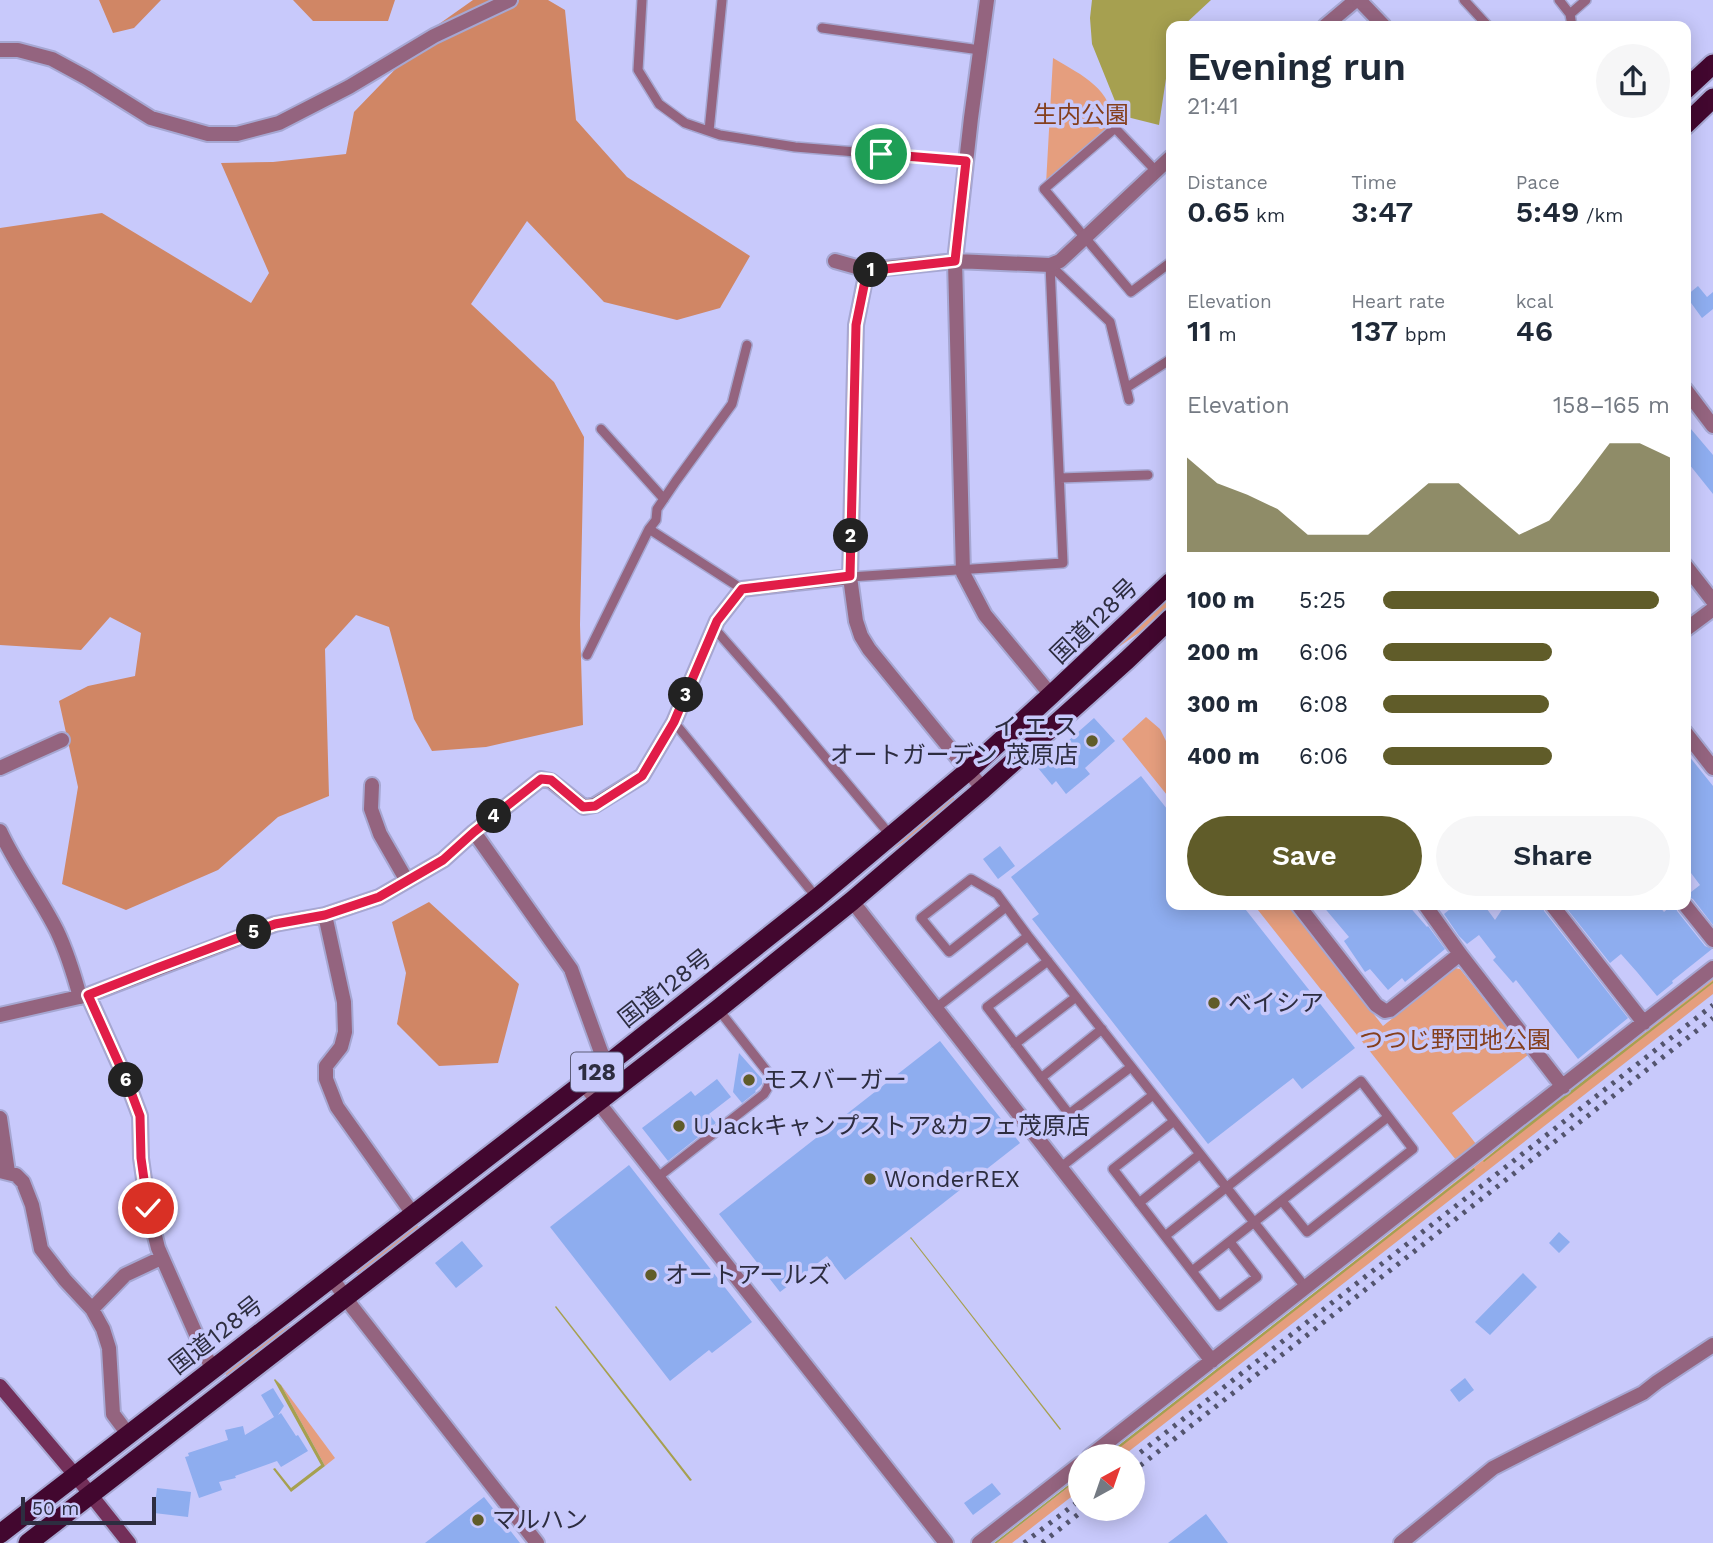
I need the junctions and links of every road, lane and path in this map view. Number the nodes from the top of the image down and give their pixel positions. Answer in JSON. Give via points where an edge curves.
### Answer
{"nodes":[{"id":1,"x":510,"y":0,"type":"edge"},
{"id":2,"x":642,"y":0,"type":"edge"},
{"id":3,"x":722,"y":0,"type":"edge"},
{"id":4,"x":987,"y":0,"type":"edge"},
{"id":5,"x":1358,"y":0,"type":"edge"},
{"id":6,"x":1464,"y":0,"type":"edge"},
{"id":7,"x":1559,"y":0,"type":"edge"},
{"id":8,"x":1586,"y":0,"type":"edge"},
{"id":9,"x":1570,"y":14,"type":"junction"},
{"id":10,"x":1331,"y":21,"type":"edge"},
{"id":11,"x":1379,"y":21,"type":"edge"},
{"id":12,"x":1483,"y":21,"type":"edge"},
{"id":13,"x":1571,"y":21,"type":"edge"},
{"id":14,"x":822,"y":28,"type":"dead end"},
{"id":15,"x":0,"y":50,"type":"edge"},
{"id":16,"x":980,"y":50,"type":"junction"},
{"id":17,"x":1713,"y":64,"type":"edge"},
{"id":18,"x":1691,"y":84,"type":"edge"},
{"id":19,"x":1713,"y":98,"type":"edge"},
{"id":20,"x":1691,"y":119,"type":"edge"},
{"id":21,"x":709,"y":131,"type":"junction"},
{"id":22,"x":966,"y":161,"type":"junction"},
{"id":23,"x":1166,"y":161,"type":"edge"},
{"id":24,"x":1155,"y":170,"type":"junction"},
{"id":25,"x":1084,"y":237,"type":"junction"},
{"id":26,"x":835,"y":261,"type":"dead end"},
{"id":27,"x":955,"y":261,"type":"junction"},
{"id":28,"x":1051,"y":265,"type":"junction"},
{"id":29,"x":1166,"y":266,"type":"edge"},
{"id":30,"x":867,"y":271,"type":"junction"},
{"id":31,"x":747,"y":345,"type":"dead end"},
{"id":32,"x":1166,"y":362,"type":"edge"},
{"id":33,"x":1126,"y":388,"type":"junction"},
{"id":34,"x":1691,"y":397,"type":"edge"},
{"id":35,"x":1129,"y":400,"type":"dead end"},
{"id":36,"x":1713,"y":426,"type":"edge"},
{"id":37,"x":601,"y":429,"type":"dead end"},
{"id":38,"x":1148,"y":475,"type":"dead end"},
{"id":39,"x":1060,"y":478,"type":"junction"},
{"id":40,"x":664,"y":499,"type":"junction"},
{"id":41,"x":649,"y":529,"type":"junction"},
{"id":42,"x":962,"y":569,"type":"junction"},
{"id":43,"x":1691,"y":573,"type":"edge"},
{"id":44,"x":850,"y":576,"type":"junction"},
{"id":45,"x":1166,"y":587,"type":"edge"},
{"id":46,"x":742,"y":589,"type":"junction"},
{"id":47,"x":1713,"y":601,"type":"edge"},
{"id":48,"x":1713,"y":609,"type":"edge"},
{"id":49,"x":1166,"y":623,"type":"edge"},
{"id":50,"x":1691,"y":626,"type":"edge"},
{"id":51,"x":714,"y":628,"type":"junction"},
{"id":52,"x":587,"y":655,"type":"dead end"},
{"id":53,"x":1051,"y":695,"type":"junction"},
{"id":54,"x":674,"y":722,"type":"junction"},
{"id":55,"x":62,"y":740,"type":"dead end"},
{"id":56,"x":1691,"y":740,"type":"edge"},
{"id":57,"x":0,"y":768,"type":"edge"},
{"id":58,"x":1713,"y":768,"type":"edge"},
{"id":59,"x":968,"y":771,"type":"junction"},
{"id":60,"x":372,"y":785,"type":"dead end"},
{"id":61,"x":983,"y":789,"type":"junction"},
{"id":62,"x":0,"y":831,"type":"edge"},
{"id":63,"x":474,"y":832,"type":"junction"},
{"id":64,"x":891,"y":836,"type":"junction"},
{"id":65,"x":4,"y":846,"type":"edge"},
{"id":66,"x":407,"y":881,"type":"junction"},
{"id":67,"x":817,"y":898,"type":"junction"},
{"id":68,"x":852,"y":901,"type":"junction"},
{"id":69,"x":1006,"y":907,"type":"junction"},
{"id":70,"x":1302,"y":910,"type":"edge"},
{"id":71,"x":1429,"y":910,"type":"edge"},
{"id":72,"x":1556,"y":910,"type":"edge"},
{"id":73,"x":1689,"y":910,"type":"edge"},
{"id":74,"x":325,"y":915,"type":"junction"},
{"id":75,"x":1028,"y":936,"type":"junction"},
{"id":76,"x":1713,"y":940,"type":"edge"},
{"id":77,"x":1460,"y":954,"type":"junction"},
{"id":78,"x":1048,"y":961,"type":"junction"},
{"id":79,"x":1713,"y":968,"type":"edge"},
{"id":80,"x":84,"y":996,"type":"junction"},
{"id":81,"x":1076,"y":997,"type":"junction"},
{"id":82,"x":936,"y":1007,"type":"junction"},
{"id":83,"x":718,"y":1009,"type":"junction"},
{"id":84,"x":0,"y":1015,"type":"edge"},
{"id":85,"x":1644,"y":1023,"type":"junction"},
{"id":86,"x":1102,"y":1030,"type":"junction"},
{"id":87,"x":1015,"y":1044,"type":"junction"},
{"id":88,"x":608,"y":1064,"type":"junction"},
{"id":89,"x":1131,"y":1067,"type":"junction"},
{"id":90,"x":1041,"y":1078,"type":"junction"},
{"id":91,"x":624,"y":1082,"type":"junction"},
{"id":92,"x":583,"y":1083,"type":"junction"},
{"id":93,"x":1563,"y":1087,"type":"junction"},
{"id":94,"x":1153,"y":1095,"type":"junction"},
{"id":95,"x":598,"y":1101,"type":"junction"},
{"id":96,"x":1388,"y":1117,"type":"junction"},
{"id":97,"x":0,"y":1118,"type":"edge"},
{"id":98,"x":1174,"y":1121,"type":"junction"},
{"id":99,"x":1200,"y":1154,"type":"junction"},
{"id":100,"x":1060,"y":1167,"type":"junction"},
{"id":101,"x":4,"y":1171,"type":"edge"},
{"id":102,"x":657,"y":1177,"type":"junction"},
{"id":103,"x":1227,"y":1188,"type":"junction"},
{"id":104,"x":1282,"y":1201,"type":"junction"},
{"id":105,"x":1139,"y":1203,"type":"junction"},
{"id":106,"x":413,"y":1214,"type":"junction"},
{"id":107,"x":1254,"y":1223,"type":"junction"},
{"id":108,"x":1165,"y":1236,"type":"junction"},
{"id":109,"x":1230,"y":1242,"type":"junction"},
{"id":110,"x":161,"y":1258,"type":"junction"},
{"id":111,"x":1192,"y":1272,"type":"junction"},
{"id":112,"x":331,"y":1277,"type":"junction"},
{"id":113,"x":1306,"y":1288,"type":"junction"},
{"id":114,"x":346,"y":1297,"type":"junction"},
{"id":115,"x":92,"y":1309,"type":"junction"},
{"id":116,"x":1713,"y":1345,"type":"edge"},
{"id":117,"x":1212,"y":1361,"type":"junction"},
{"id":118,"x":213,"y":1368,"type":"junction"},
{"id":119,"x":0,"y":1386,"type":"edge"},
{"id":120,"x":128,"y":1434,"type":"junction"},
{"id":121,"x":1105,"y":1444,"type":"edge"},
{"id":122,"x":1068,"y":1473,"type":"edge"},
{"id":123,"x":75,"y":1475,"type":"junction"},
{"id":124,"x":90,"y":1495,"type":"junction"},
{"id":125,"x":0,"y":1534,"type":"edge"},
{"id":126,"x":28,"y":1543,"type":"edge"},
{"id":127,"x":129,"y":1543,"type":"edge"},
{"id":128,"x":537,"y":1543,"type":"edge"},
{"id":129,"x":946,"y":1543,"type":"edge"},
{"id":130,"x":979,"y":1543,"type":"edge"},
{"id":131,"x":1401,"y":1543,"type":"edge"}],
"edges":[{"from":1,"to":15,"type":"street","via":[[434,36],[279,123],[237,134],[208,134],[151,118],[52,59]]},
{"from":2,"to":21,"type":"lane","via":[[638,69],[659,104],[685,123]]},
{"from":3,"to":21,"type":"lane"},
{"from":4,"to":16,"type":"street"},
{"from":5,"to":10,"type":"street"},
{"from":5,"to":11,"type":"street"},
{"from":6,"to":12,"type":"lane"},
{"from":7,"to":9,"type":"lane"},
{"from":8,"to":9,"type":"lane"},
{"from":9,"to":13,"type":"lane"},
{"from":14,"to":16,"type":"lane"},
{"from":16,"to":22,"type":"street"},
{"from":17,"to":18,"type":"highway"},
{"from":19,"to":20,"type":"highway"},
{"from":21,"to":22,"type":"lane","via":[[795,147]]},
{"from":22,"to":27,"type":"street"},
{"from":23,"to":24,"type":"street"},
{"from":24,"to":25,"type":"street"},
{"from":24,"to":25,"type":"lane","via":[[1115,128],[1044,189]]},
{"from":25,"to":28,"type":"street"},
{"from":25,"to":29,"type":"lane","via":[[1131,292]]},
{"from":26,"to":30,"type":"street"},
{"from":27,"to":28,"type":"street"},
{"from":27,"to":30,"type":"street"},
{"from":27,"to":42,"type":"street"},
{"from":28,"to":33,"type":"lane","via":[[1111,322]]},
{"from":28,"to":39,"type":"lane"},
{"from":30,"to":44,"type":"street","via":[[856,325]]},
{"from":31,"to":40,"type":"lane","via":[[732,404]]},
{"from":32,"to":33,"type":"lane"},
{"from":33,"to":35,"type":"lane"},
{"from":34,"to":36,"type":"street"},
{"from":37,"to":40,"type":"lane"},
{"from":38,"to":39,"type":"lane"},
{"from":39,"to":42,"type":"lane","via":[[1063,563]]},
{"from":40,"to":41,"type":"lane"},
{"from":41,"to":46,"type":"lane"},
{"from":41,"to":52,"type":"lane"},
{"from":42,"to":44,"type":"lane"},
{"from":42,"to":53,"type":"street","via":[[985,615]]},
{"from":43,"to":47,"type":"street"},
{"from":44,"to":46,"type":"street"},
{"from":44,"to":59,"type":"street","via":[[861,636]]},
{"from":45,"to":53,"type":"highway","name":"国道128号","number":"128"},
{"from":46,"to":51,"type":"street"},
{"from":48,"to":50,"type":"street"},
{"from":49,"to":61,"type":"highway","name":"国道128号","number":"128"},
{"from":51,"to":54,"type":"street"},
{"from":51,"to":64,"type":"lane"},
{"from":53,"to":59,"type":"highway","name":"国道128号","number":"128"},
{"from":54,"to":63,"type":"street","via":[[642,776],[595,806],[583,807],[551,780],[541,779]]},
{"from":54,"to":67,"type":"lane"},
{"from":55,"to":57,"type":"street"},
{"from":56,"to":58,"type":"street"},
{"from":59,"to":61,"type":"street"},
{"from":59,"to":64,"type":"highway","name":"国道128号","number":"128"},
{"from":60,"to":66,"type":"street","via":[[371,810]]},
{"from":61,"to":68,"type":"highway","name":"国道128号","number":"128"},
{"from":62,"to":65,"type":"street"},
{"from":63,"to":66,"type":"street","via":[[443,860]]},
{"from":63,"to":88,"type":"street","via":[[571,969]]},
{"from":64,"to":67,"type":"highway","name":"国道128号","number":"128"},
{"from":65,"to":80,"type":"street","via":[[57,930]]},
{"from":66,"to":74,"type":"street","via":[[379,897]]},
{"from":67,"to":88,"type":"highway","name":"国道128号","number":"128"},
{"from":68,"to":82,"type":"street"},
{"from":68,"to":83,"type":"highway","name":"国道128号","number":"128"},
{"from":69,"to":69,"type":"lane","via":[[997,894],[971,879],[921,918],[949,953]]},
{"from":69,"to":75,"type":"lane"},
{"from":70,"to":77,"type":"street","via":[[1385,1012]]},
{"from":71,"to":77,"type":"street"},
{"from":72,"to":85,"type":"street"},
{"from":73,"to":76,"type":"street"},
{"from":74,"to":80,"type":"street","via":[[275,924]]},
{"from":74,"to":106,"type":"street","via":[[344,1002],[345,1032],[341,1047],[326,1066],[326,1079],[337,1107]]},
{"from":75,"to":78,"type":"lane"},
{"from":75,"to":82,"type":"lane"},
{"from":77,"to":93,"type":"street"},
{"from":78,"to":81,"type":"lane"},
{"from":78,"to":87,"type":"lane","via":[[987,1007]]},
{"from":79,"to":85,"type":"street"},
{"from":80,"to":84,"type":"street"},
{"from":80,"to":110,"type":"street","via":[[140,1116],[148,1208]]},
{"from":81,"to":86,"type":"lane"},
{"from":81,"to":87,"type":"lane"},
{"from":82,"to":100,"type":"street"},
{"from":83,"to":91,"type":"highway","name":"国道128号","number":"128"},
{"from":83,"to":102,"type":"lane","via":[[769,1074],[769,1088]]},
{"from":85,"to":93,"type":"street"},
{"from":86,"to":89,"type":"lane"},
{"from":86,"to":90,"type":"lane"},
{"from":87,"to":90,"type":"lane"},
{"from":88,"to":91,"type":"street"},
{"from":88,"to":92,"type":"highway","name":"国道128号","number":"128"},
{"from":89,"to":90,"type":"lane","via":[[1069,1114]]},
{"from":89,"to":94,"type":"lane"},
{"from":91,"to":95,"type":"highway","name":"国道128号","number":"128"},
{"from":92,"to":95,"type":"street"},
{"from":92,"to":106,"type":"highway","name":"国道128号","number":"128"},
{"from":93,"to":113,"type":"street"},
{"from":94,"to":98,"type":"lane"},
{"from":94,"to":100,"type":"lane"},
{"from":95,"to":102,"type":"street"},
{"from":95,"to":114,"type":"highway","name":"国道128号","number":"128"},
{"from":96,"to":103,"type":"lane","via":[[1362,1082]]},
{"from":96,"to":104,"type":"lane"},
{"from":96,"to":104,"type":"lane","via":[[1413,1149],[1307,1232]]},
{"from":97,"to":101,"type":"street"},
{"from":98,"to":99,"type":"lane"},
{"from":98,"to":105,"type":"lane","via":[[1112,1169]]},
{"from":99,"to":103,"type":"lane"},
{"from":99,"to":105,"type":"lane"},
{"from":100,"to":117,"type":"street"},
{"from":101,"to":115,"type":"street","via":[[23,1182],[41,1249]]},
{"from":102,"to":129,"type":"street"},
{"from":103,"to":107,"type":"lane"},
{"from":103,"to":108,"type":"lane"},
{"from":104,"to":107,"type":"lane"},
{"from":105,"to":108,"type":"lane"},
{"from":106,"to":112,"type":"highway","name":"国道128号","number":"128"},
{"from":107,"to":109,"type":"lane"},
{"from":107,"to":113,"type":"lane"},
{"from":108,"to":111,"type":"lane"},
{"from":109,"to":111,"type":"lane"},
{"from":109,"to":111,"type":"lane","via":[[1257,1277],[1220,1306]]},
{"from":110,"to":115,"type":"street","via":[[125,1275]]},
{"from":110,"to":118,"type":"street"},
{"from":112,"to":114,"type":"street"},
{"from":112,"to":118,"type":"highway","name":"国道128号","number":"128"},
{"from":113,"to":117,"type":"street"},
{"from":114,"to":124,"type":"highway","name":"国道128号","number":"128"},
{"from":114,"to":128,"type":"street"},
{"from":115,"to":120,"type":"street","via":[[109,1348],[113,1414]]},
{"from":116,"to":131,"type":"street","via":[[1650,1387],[1493,1468]]},
{"from":117,"to":121,"type":"street"},
{"from":118,"to":120,"type":"highway","name":"国道128号","number":"128"},
{"from":119,"to":123,"type":"main road"},
{"from":120,"to":123,"type":"highway","name":"国道128号","number":"128"},
{"from":122,"to":130,"type":"street"},
{"from":123,"to":124,"type":"main road"},
{"from":123,"to":125,"type":"highway","name":"国道128号","number":"128"},
{"from":124,"to":126,"type":"highway","name":"国道128号","number":"128"},
{"from":124,"to":127,"type":"main road"}]}
